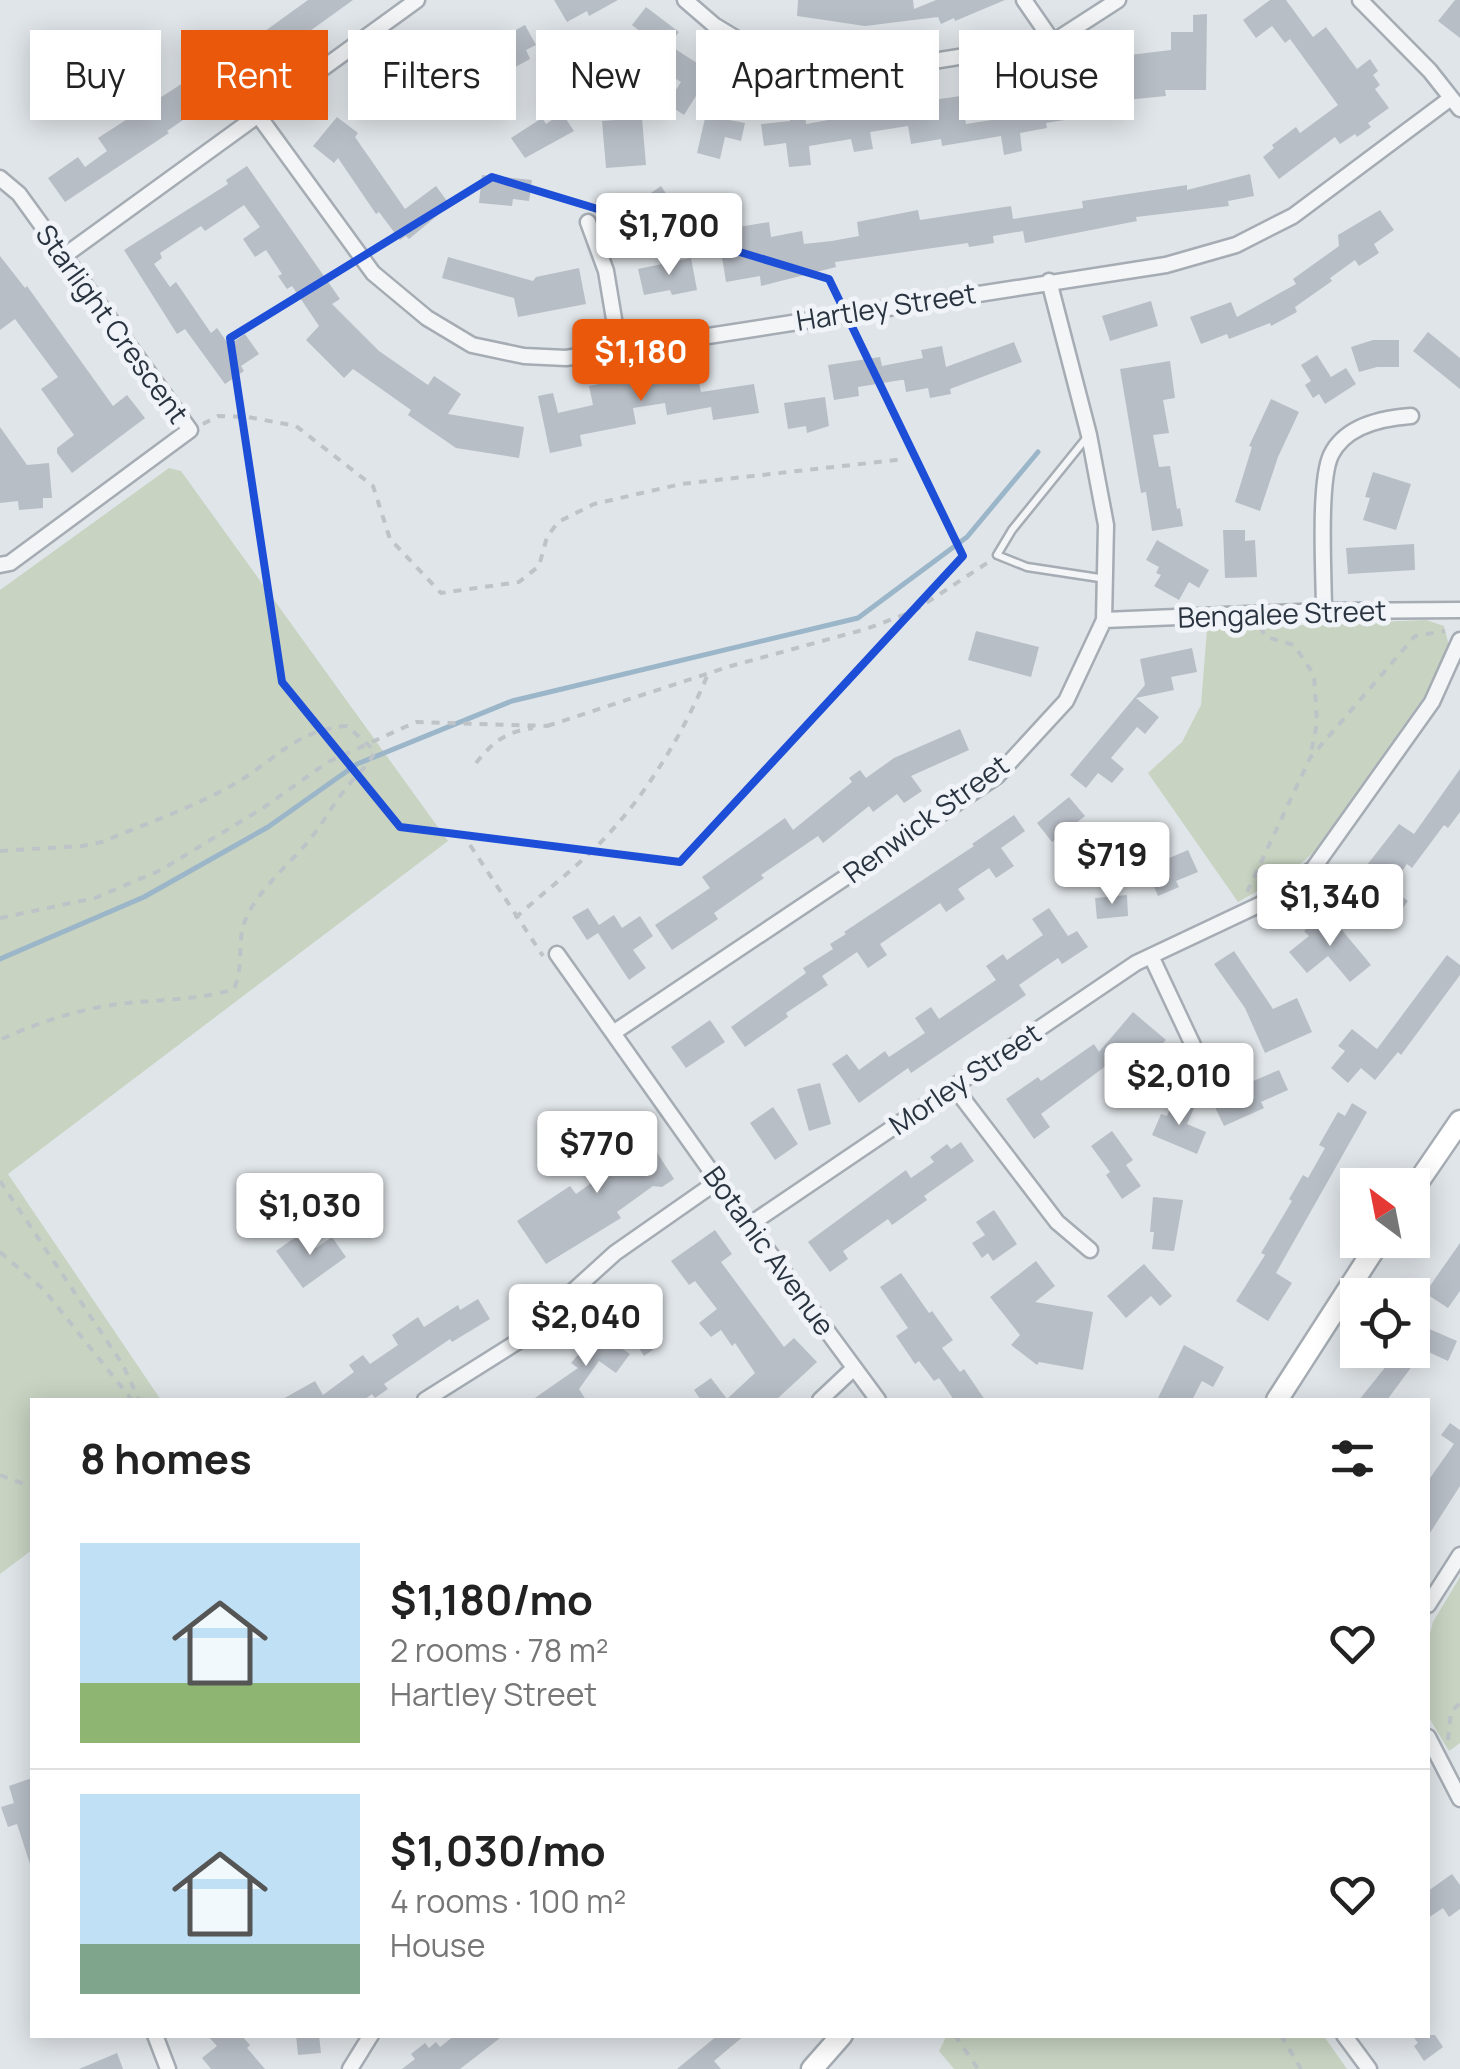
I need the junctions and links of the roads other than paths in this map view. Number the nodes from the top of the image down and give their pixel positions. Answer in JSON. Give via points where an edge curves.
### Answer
{"nodes":[{"id":1,"x":418,"y":0,"type":"edge"},
{"id":2,"x":685,"y":0,"type":"edge"},
{"id":3,"x":1024,"y":0,"type":"edge"},
{"id":4,"x":1118,"y":0,"type":"edge"},
{"id":5,"x":1368,"y":3,"type":"edge"},
{"id":6,"x":1045,"y":30,"type":"edge"},
{"id":7,"x":1072,"y":30,"type":"edge"},
{"id":8,"x":959,"y":57,"type":"edge"},
{"id":9,"x":328,"y":65,"type":"edge"},
{"id":10,"x":1456,"y":103,"type":"edge"},
{"id":11,"x":251,"y":120,"type":"edge"},
{"id":12,"x":262,"y":120,"type":"edge"},
{"id":13,"x":0,"y":178,"type":"edge"},
{"id":14,"x":588,"y":222,"type":"dead end"},
{"id":15,"x":64,"y":256,"type":"junction"},
{"id":16,"x":1049,"y":281,"type":"junction"},
{"id":17,"x":619,"y":349,"type":"junction"},
{"id":18,"x":1412,"y":416,"type":"dead end"},
{"id":19,"x":1089,"y":435,"type":"junction"},
{"id":20,"x":0,"y":565,"type":"edge"},
{"id":21,"x":1106,"y":579,"type":"junction"},
{"id":22,"x":1460,"y":610,"type":"edge"},
{"id":23,"x":1324,"y":611,"type":"junction"},
{"id":24,"x":1104,"y":620,"type":"junction"},
{"id":25,"x":1460,"y":640,"type":"edge"},
{"id":26,"x":557,"y":954,"type":"road end"},
{"id":27,"x":1151,"y":956,"type":"junction"},
{"id":28,"x":613,"y":1033,"type":"junction"},
{"id":29,"x":1199,"y":1058,"type":"dead end"},
{"id":30,"x":954,"y":1087,"type":"junction"},
{"id":31,"x":1460,"y":1122,"type":"edge"},
{"id":32,"x":1428,"y":1168,"type":"edge"},
{"id":33,"x":718,"y":1181,"type":"junction"},
{"id":34,"x":749,"y":1225,"type":"junction"},
{"id":35,"x":1090,"y":1250,"type":"dead end"},
{"id":36,"x":1369,"y":1258,"type":"edge"},
{"id":37,"x":854,"y":1368,"type":"junction"},
{"id":38,"x":428,"y":1398,"type":"edge"},
{"id":39,"x":822,"y":1398,"type":"edge"},
{"id":40,"x":876,"y":1398,"type":"edge"},
{"id":41,"x":1279,"y":1398,"type":"edge"},
{"id":42,"x":1460,"y":1554,"type":"edge"},
{"id":43,"x":1430,"y":1602,"type":"edge"},
{"id":44,"x":1430,"y":1741,"type":"edge"},
{"id":45,"x":1460,"y":1799,"type":"edge"},
{"id":46,"x":156,"y":2038,"type":"edge"},
{"id":47,"x":368,"y":2038,"type":"edge"},
{"id":48,"x":839,"y":2038,"type":"edge"},
{"id":49,"x":1346,"y":2038,"type":"edge"},
{"id":50,"x":168,"y":2069,"type":"edge"},
{"id":51,"x":350,"y":2069,"type":"edge"},
{"id":52,"x":812,"y":2069,"type":"edge"},
{"id":53,"x":1369,"y":2069,"type":"edge"}],
"edges":[{"from":1,"to":9,"type":"street"},
{"from":2,"to":8,"type":"street","via":[[746,44],[837,71]]},
{"from":3,"to":6,"type":"street"},
{"from":4,"to":7,"type":"street"},
{"from":5,"to":10,"type":"street"},
{"from":10,"to":16,"type":"street","name":"Hartley Street","via":[[1293,216],[1236,245],[1166,265]]},
{"from":11,"to":15,"type":"street"},
{"from":12,"to":17,"type":"street","name":"Hartley Street","via":[[373,273],[427,318],[472,345],[524,356],[566,358]]},
{"from":13,"to":15,"type":"street","name":"Starlight Crescent"},
{"from":14,"to":17,"type":"street","via":[[606,271]]},
{"from":15,"to":20,"type":"street","name":"Starlight Crescent","via":[[190,430]]},
{"from":16,"to":17,"type":"street","name":"Hartley Street"},
{"from":16,"to":19,"type":"street","name":"Renwick Street"},
{"from":18,"to":23,"type":"street","via":[[1382,418],[1330,455]]},
{"from":19,"to":21,"type":"street","name":"Renwick Street","via":[[1106,526]]},
{"from":19,"to":21,"type":"lane","via":[[997,555],[1026,567]]},
{"from":21,"to":24,"type":"street","name":"Renwick Street"},
{"from":22,"to":23,"type":"street","name":"Bengalee Street"},
{"from":23,"to":24,"type":"street","name":"Bengalee Street"},
{"from":24,"to":28,"type":"street","name":"Renwick Street","via":[[1066,701],[997,776]]},
{"from":25,"to":27,"type":"street","name":"Morley Street","via":[[1432,702],[1313,869],[1235,918]]},
{"from":26,"to":28,"type":"street","name":"Botanic Avenue"},
{"from":27,"to":29,"type":"street"},
{"from":27,"to":30,"type":"street","name":"Morley Street"},
{"from":28,"to":33,"type":"street","name":"Botanic Avenue"},
{"from":30,"to":34,"type":"street","name":"Morley Street"},
{"from":30,"to":35,"type":"street","via":[[1056,1222]]},
{"from":31,"to":32,"type":"main road"},
{"from":33,"to":34,"type":"street","name":"Botanic Avenue"},
{"from":33,"to":38,"type":"street","via":[[614,1254],[517,1342]]},
{"from":34,"to":37,"type":"street","name":"Botanic Avenue"},
{"from":36,"to":41,"type":"main road"},
{"from":37,"to":39,"type":"street"},
{"from":37,"to":40,"type":"street","name":"Botanic Avenue"},
{"from":42,"to":43,"type":"street"},
{"from":44,"to":45,"type":"street"},
{"from":46,"to":50,"type":"street"},
{"from":47,"to":51,"type":"street"},
{"from":48,"to":52,"type":"main road"},
{"from":49,"to":53,"type":"street"}]}
